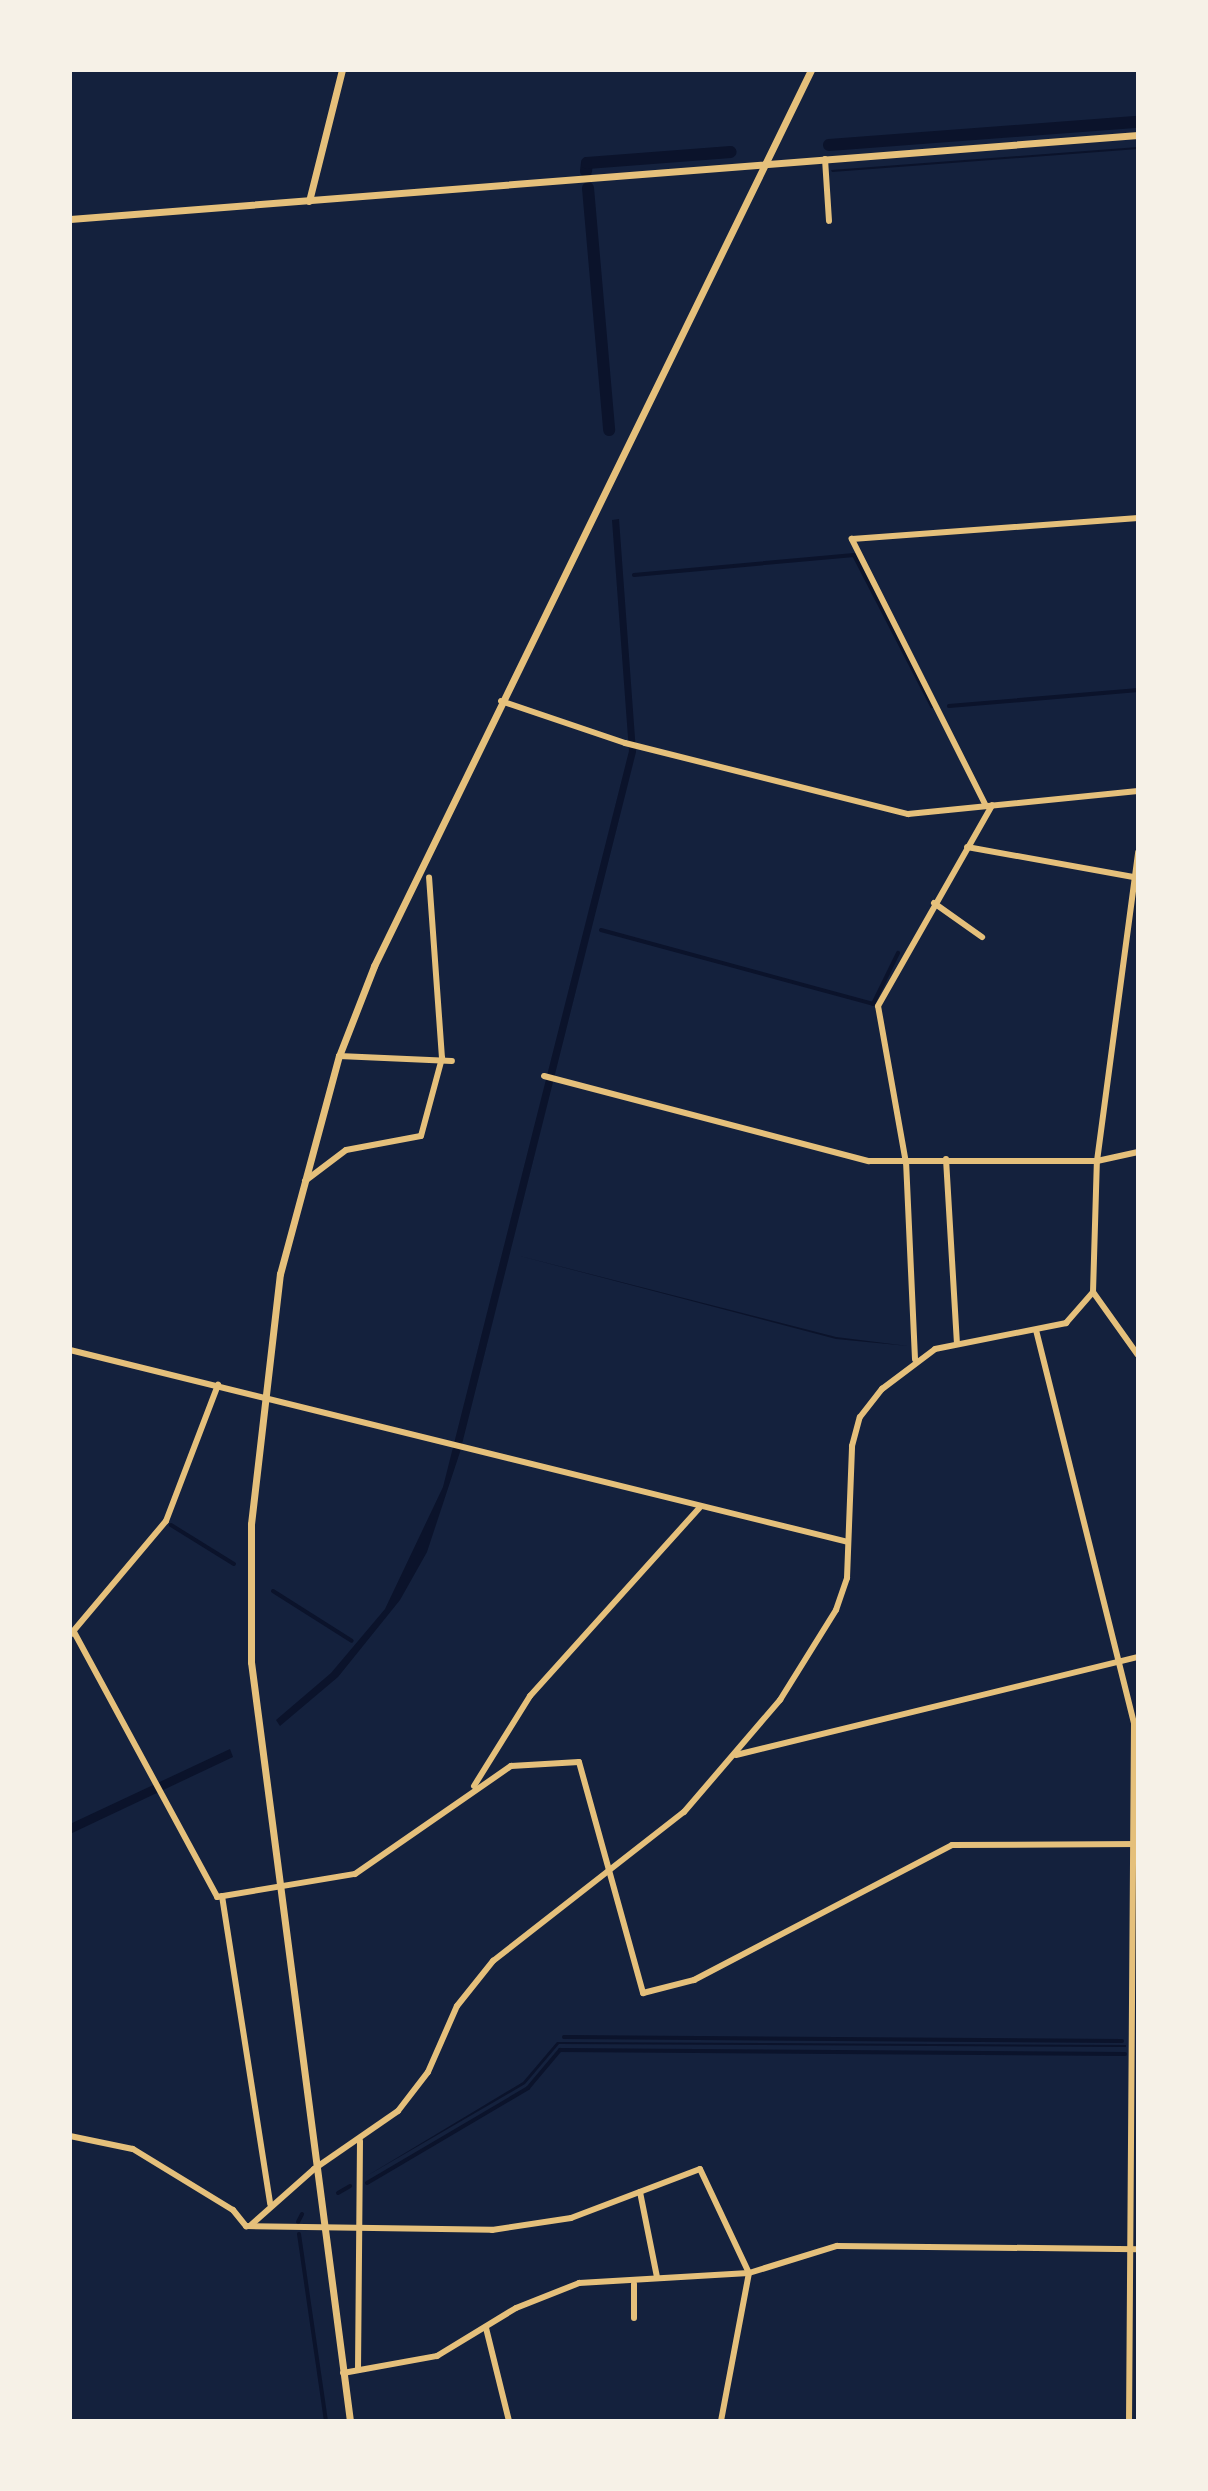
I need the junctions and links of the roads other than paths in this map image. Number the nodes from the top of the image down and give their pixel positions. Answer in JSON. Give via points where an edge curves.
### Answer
{"nodes":[{"id":1,"x":342,"y":70,"type":"edge"},
{"id":2,"x":811,"y":70,"type":"edge"},
{"id":3,"x":1138,"y":135,"type":"edge"},
{"id":4,"x":825,"y":159,"type":"junction"},
{"id":5,"x":764,"y":165,"type":"junction"},
{"id":6,"x":309,"y":201,"type":"junction"},
{"id":7,"x":70,"y":219,"type":"edge"},
{"id":8,"x":829,"y":221,"type":"dead end"},
{"id":9,"x":1138,"y":518,"type":"edge"},
{"id":10,"x":501,"y":701,"type":"junction"},
{"id":11,"x":1138,"y":791,"type":"edge"},
{"id":12,"x":988,"y":804,"type":"junction"},
{"id":13,"x":967,"y":847,"type":"junction"},
{"id":14,"x":1138,"y":852,"type":"edge"},
{"id":15,"x":429,"y":877,"type":"dead end"},
{"id":16,"x":1133,"y":877,"type":"junction"},
{"id":17,"x":934,"y":903,"type":"junction"},
{"id":18,"x":982,"y":937,"type":"dead end"},
{"id":19,"x":339,"y":1056,"type":"junction"},
{"id":20,"x":442,"y":1058,"type":"junction"},
{"id":21,"x":452,"y":1061,"type":"dead end"},
{"id":22,"x":544,"y":1076,"type":"dead end"},
{"id":23,"x":1138,"y":1152,"type":"edge"},
{"id":24,"x":946,"y":1159,"type":"junction"},
{"id":25,"x":1097,"y":1161,"type":"junction"},
{"id":26,"x":906,"y":1163,"type":"junction"},
{"id":27,"x":305,"y":1181,"type":"junction"},
{"id":28,"x":1093,"y":1292,"type":"junction"},
{"id":29,"x":1036,"y":1330,"type":"junction"},
{"id":30,"x":957,"y":1343,"type":"junction"},
{"id":31,"x":70,"y":1350,"type":"edge"},
{"id":32,"x":1138,"y":1355,"type":"edge"},
{"id":33,"x":915,"y":1359,"type":"junction"},
{"id":34,"x":218,"y":1385,"type":"junction"},
{"id":35,"x":261,"y":1396,"type":"junction"},
{"id":36,"x":700,"y":1507,"type":"junction"},
{"id":37,"x":848,"y":1542,"type":"junction"},
{"id":38,"x":72,"y":1634,"type":"edge"},
{"id":39,"x":1138,"y":1657,"type":"edge"},
{"id":40,"x":1118,"y":1663,"type":"junction"},
{"id":41,"x":736,"y":1755,"type":"junction"},
{"id":42,"x":472,"y":1789,"type":"junction"},
{"id":43,"x":1136,"y":1844,"type":"edge"},
{"id":44,"x":607,"y":1879,"type":"junction"},
{"id":45,"x":275,"y":1885,"type":"junction"},
{"id":46,"x":222,"y":1896,"type":"junction"},
{"id":47,"x":70,"y":2136,"type":"edge"},
{"id":48,"x":360,"y":2141,"type":"junction"},
{"id":49,"x":314,"y":2169,"type":"junction"},
{"id":50,"x":640,"y":2192,"type":"junction"},
{"id":51,"x":270,"y":2204,"type":"junction"},
{"id":52,"x":251,"y":2225,"type":"junction"},
{"id":53,"x":359,"y":2227,"type":"junction"},
{"id":54,"x":323,"y":2228,"type":"junction"},
{"id":55,"x":1135,"y":2249,"type":"edge"},
{"id":56,"x":749,"y":2273,"type":"junction"},
{"id":57,"x":657,"y":2277,"type":"junction"},
{"id":58,"x":634,"y":2284,"type":"junction"},
{"id":59,"x":634,"y":2318,"type":"dead end"},
{"id":60,"x":486,"y":2328,"type":"junction"},
{"id":61,"x":358,"y":2370,"type":"junction"},
{"id":62,"x":343,"y":2373,"type":"junction"},
{"id":63,"x":350,"y":2421,"type":"edge"},
{"id":64,"x":509,"y":2421,"type":"edge"},
{"id":65,"x":721,"y":2421,"type":"edge"},
{"id":66,"x":1129,"y":2421,"type":"edge"}],
"edges":[{"from":1,"to":6,"type":"street"},
{"from":2,"to":5,"type":"street"},
{"from":3,"to":4,"type":"street"},
{"from":4,"to":5,"type":"street"},
{"from":4,"to":8,"type":"street"},
{"from":5,"to":6,"type":"street"},
{"from":5,"to":10,"type":"street"},
{"from":6,"to":7,"type":"street"},
{"from":9,"to":12,"type":"street","via":[[852,539]]},
{"from":10,"to":12,"type":"street","via":[[625,743],[908,814]]},
{"from":10,"to":19,"type":"street"},
{"from":11,"to":12,"type":"street"},
{"from":12,"to":13,"type":"street"},
{"from":13,"to":16,"type":"street"},
{"from":13,"to":17,"type":"street"},
{"from":14,"to":16,"type":"street"},
{"from":15,"to":20,"type":"street"},
{"from":16,"to":25,"type":"street","via":[[1118,1039]]},
{"from":17,"to":18,"type":"street"},
{"from":17,"to":26,"type":"street","via":[[878,1006]]},
{"from":19,"to":20,"type":"street"},
{"from":19,"to":27,"type":"street"},
{"from":20,"to":21,"type":"street"},
{"from":20,"to":27,"type":"street","via":[[421,1136],[346,1150]]},
{"from":22,"to":26,"type":"street","via":[[869,1161]]},
{"from":23,"to":25,"type":"street"},
{"from":24,"to":25,"type":"street"},
{"from":24,"to":26,"type":"street"},
{"from":24,"to":30,"type":"street"},
{"from":25,"to":28,"type":"street"},
{"from":26,"to":33,"type":"street"},
{"from":27,"to":35,"type":"street","via":[[280,1274]]},
{"from":28,"to":29,"type":"street","via":[[1066,1323]]},
{"from":28,"to":32,"type":"street"},
{"from":29,"to":30,"type":"street"},
{"from":29,"to":40,"type":"street"},
{"from":30,"to":33,"type":"street"},
{"from":31,"to":34,"type":"street"},
{"from":33,"to":37,"type":"street","via":[[860,1417]]},
{"from":34,"to":35,"type":"street"},
{"from":34,"to":38,"type":"street","via":[[166,1521]]},
{"from":35,"to":36,"type":"street"},
{"from":35,"to":45,"type":"street","via":[[251,1662]]},
{"from":36,"to":37,"type":"street"},
{"from":36,"to":42,"type":"street","via":[[530,1696]]},
{"from":37,"to":41,"type":"street","via":[[836,1610]]},
{"from":38,"to":46,"type":"street"},
{"from":39,"to":40,"type":"street"},
{"from":40,"to":41,"type":"street"},
{"from":40,"to":43,"type":"street","via":[[1134,1724]]},
{"from":41,"to":44,"type":"street"},
{"from":42,"to":44,"type":"street","via":[[511,1766],[579,1762]]},
{"from":42,"to":45,"type":"street","via":[[355,1874]]},
{"from":43,"to":44,"type":"street","via":[[952,1845],[661,1992],[643,1993]]},
{"from":43,"to":55,"type":"street"},
{"from":44,"to":48,"type":"street","via":[[493,1961],[457,2006],[428,2072],[398,2111]]},
{"from":45,"to":46,"type":"street"},
{"from":45,"to":49,"type":"street"},
{"from":46,"to":51,"type":"street"},
{"from":47,"to":52,"type":"street","via":[[133,2149]]},
{"from":48,"to":49,"type":"street"},
{"from":48,"to":53,"type":"street"},
{"from":49,"to":51,"type":"street"},
{"from":49,"to":54,"type":"street"},
{"from":50,"to":53,"type":"street","via":[[571,2218],[492,2230]]},
{"from":50,"to":56,"type":"street","via":[[700,2169]]},
{"from":50,"to":57,"type":"street"},
{"from":51,"to":52,"type":"street"},
{"from":52,"to":54,"type":"street"},
{"from":53,"to":54,"type":"street"},
{"from":53,"to":61,"type":"street"},
{"from":54,"to":62,"type":"street"},
{"from":55,"to":56,"type":"street","via":[[837,2246]]},
{"from":55,"to":66,"type":"street"},
{"from":56,"to":57,"type":"street"},
{"from":56,"to":65,"type":"street"},
{"from":57,"to":58,"type":"street"},
{"from":58,"to":59,"type":"street"},
{"from":58,"to":60,"type":"street","via":[[579,2283]]},
{"from":60,"to":61,"type":"street","via":[[437,2356]]},
{"from":60,"to":64,"type":"street"},
{"from":61,"to":62,"type":"street"},
{"from":62,"to":63,"type":"street"}]}
